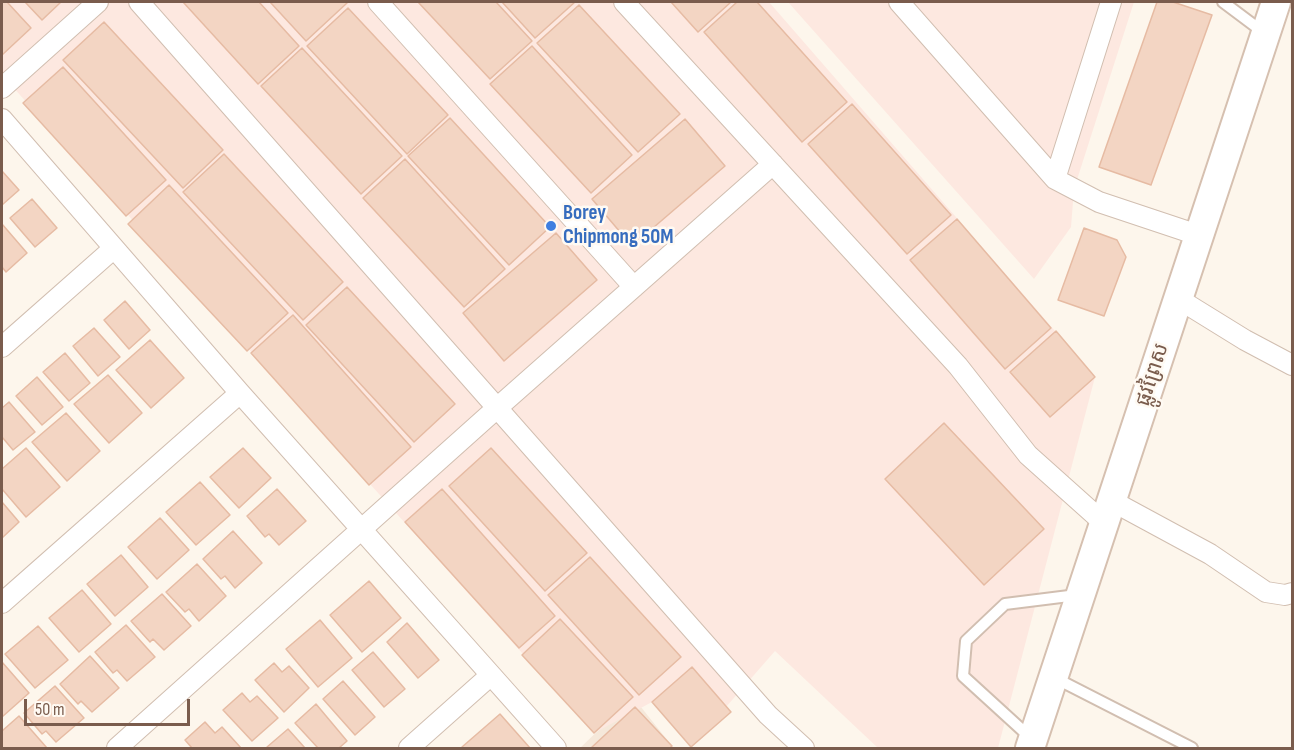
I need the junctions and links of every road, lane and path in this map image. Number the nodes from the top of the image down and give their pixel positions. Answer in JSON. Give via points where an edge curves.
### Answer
{"nodes":[{"id":1,"x":98,"y":2,"type":"edge"},
{"id":2,"x":139,"y":2,"type":"edge"},
{"id":3,"x":378,"y":2,"type":"edge"},
{"id":4,"x":624,"y":2,"type":"edge"},
{"id":5,"x":899,"y":2,"type":"edge"},
{"id":6,"x":1111,"y":2,"type":"edge"},
{"id":7,"x":1223,"y":2,"type":"edge"},
{"id":8,"x":1276,"y":2,"type":"edge"},
{"id":9,"x":1266,"y":34,"type":"junction"},
{"id":10,"x":2,"y":88,"type":"edge"},
{"id":11,"x":2,"y":119,"type":"edge"},
{"id":12,"x":774,"y":164,"type":"junction"},
{"id":13,"x":1055,"y":179,"type":"junction"},
{"id":14,"x":1198,"y":235,"type":"junction"},
{"id":15,"x":113,"y":249,"type":"junction"},
{"id":16,"x":634,"y":287,"type":"junction"},
{"id":17,"x":1178,"y":298,"type":"junction"},
{"id":18,"x":2,"y":347,"type":"edge"},
{"id":19,"x":1293,"y":365,"type":"edge"},
{"id":20,"x":240,"y":393,"type":"junction"},
{"id":21,"x":497,"y":408,"type":"junction"},
{"id":22,"x":1108,"y":512,"type":"junction"},
{"id":23,"x":362,"y":530,"type":"junction"},
{"id":24,"x":1293,"y":593,"type":"edge"},
{"id":25,"x":1080,"y":595,"type":"junction"},
{"id":26,"x":2,"y":603,"type":"edge"},
{"id":27,"x":490,"y":675,"type":"junction"},
{"id":28,"x":1053,"y":677,"type":"junction"},
{"id":29,"x":1031,"y":744,"type":"edge"},
{"id":30,"x":117,"y":748,"type":"edge"},
{"id":31,"x":409,"y":748,"type":"edge"},
{"id":32,"x":556,"y":748,"type":"edge"},
{"id":33,"x":804,"y":748,"type":"edge"},
{"id":34,"x":1192,"y":748,"type":"edge"}],
"edges":[{"from":1,"to":10,"type":"street"},
{"from":2,"to":21,"type":"street"},
{"from":3,"to":16,"type":"street"},
{"from":4,"to":12,"type":"street"},
{"from":5,"to":13,"type":"street"},
{"from":6,"to":13,"type":"street"},
{"from":7,"to":9,"type":"lane"},
{"from":8,"to":9,"type":"main road","name":"ផ្លូវព្រៃស"},
{"from":9,"to":14,"type":"main road","name":"ផ្លូវព្រៃស"},
{"from":11,"to":15,"type":"street"},
{"from":12,"to":16,"type":"street"},
{"from":12,"to":22,"type":"street","via":[[958,366],[1028,455]]},
{"from":13,"to":14,"type":"street","via":[[1099,202]]},
{"from":14,"to":17,"type":"main road","name":"ផ្លូវព្រៃស"},
{"from":15,"to":18,"type":"street"},
{"from":15,"to":20,"type":"street"},
{"from":16,"to":21,"type":"street"},
{"from":17,"to":19,"type":"street"},
{"from":17,"to":22,"type":"main road","name":"ផ្លូវព្រៃស"},
{"from":20,"to":23,"type":"street"},
{"from":20,"to":26,"type":"street"},
{"from":21,"to":23,"type":"street"},
{"from":21,"to":33,"type":"street","via":[[768,715]]},
{"from":22,"to":24,"type":"street","via":[[1210,554],[1266,592]]},
{"from":22,"to":25,"type":"main road","name":"ផ្លូវព្រៃស"},
{"from":23,"to":27,"type":"street"},
{"from":23,"to":30,"type":"street"},
{"from":25,"to":28,"type":"main road","name":"ផ្លូវព្រៃស"},
{"from":25,"to":29,"type":"lane","via":[[1005,604],[966,641],[963,676]]},
{"from":27,"to":31,"type":"street"},
{"from":27,"to":32,"type":"street"},
{"from":28,"to":29,"type":"main road","name":"ផ្លូវព្រៃស"},
{"from":28,"to":34,"type":"lane"}]}
